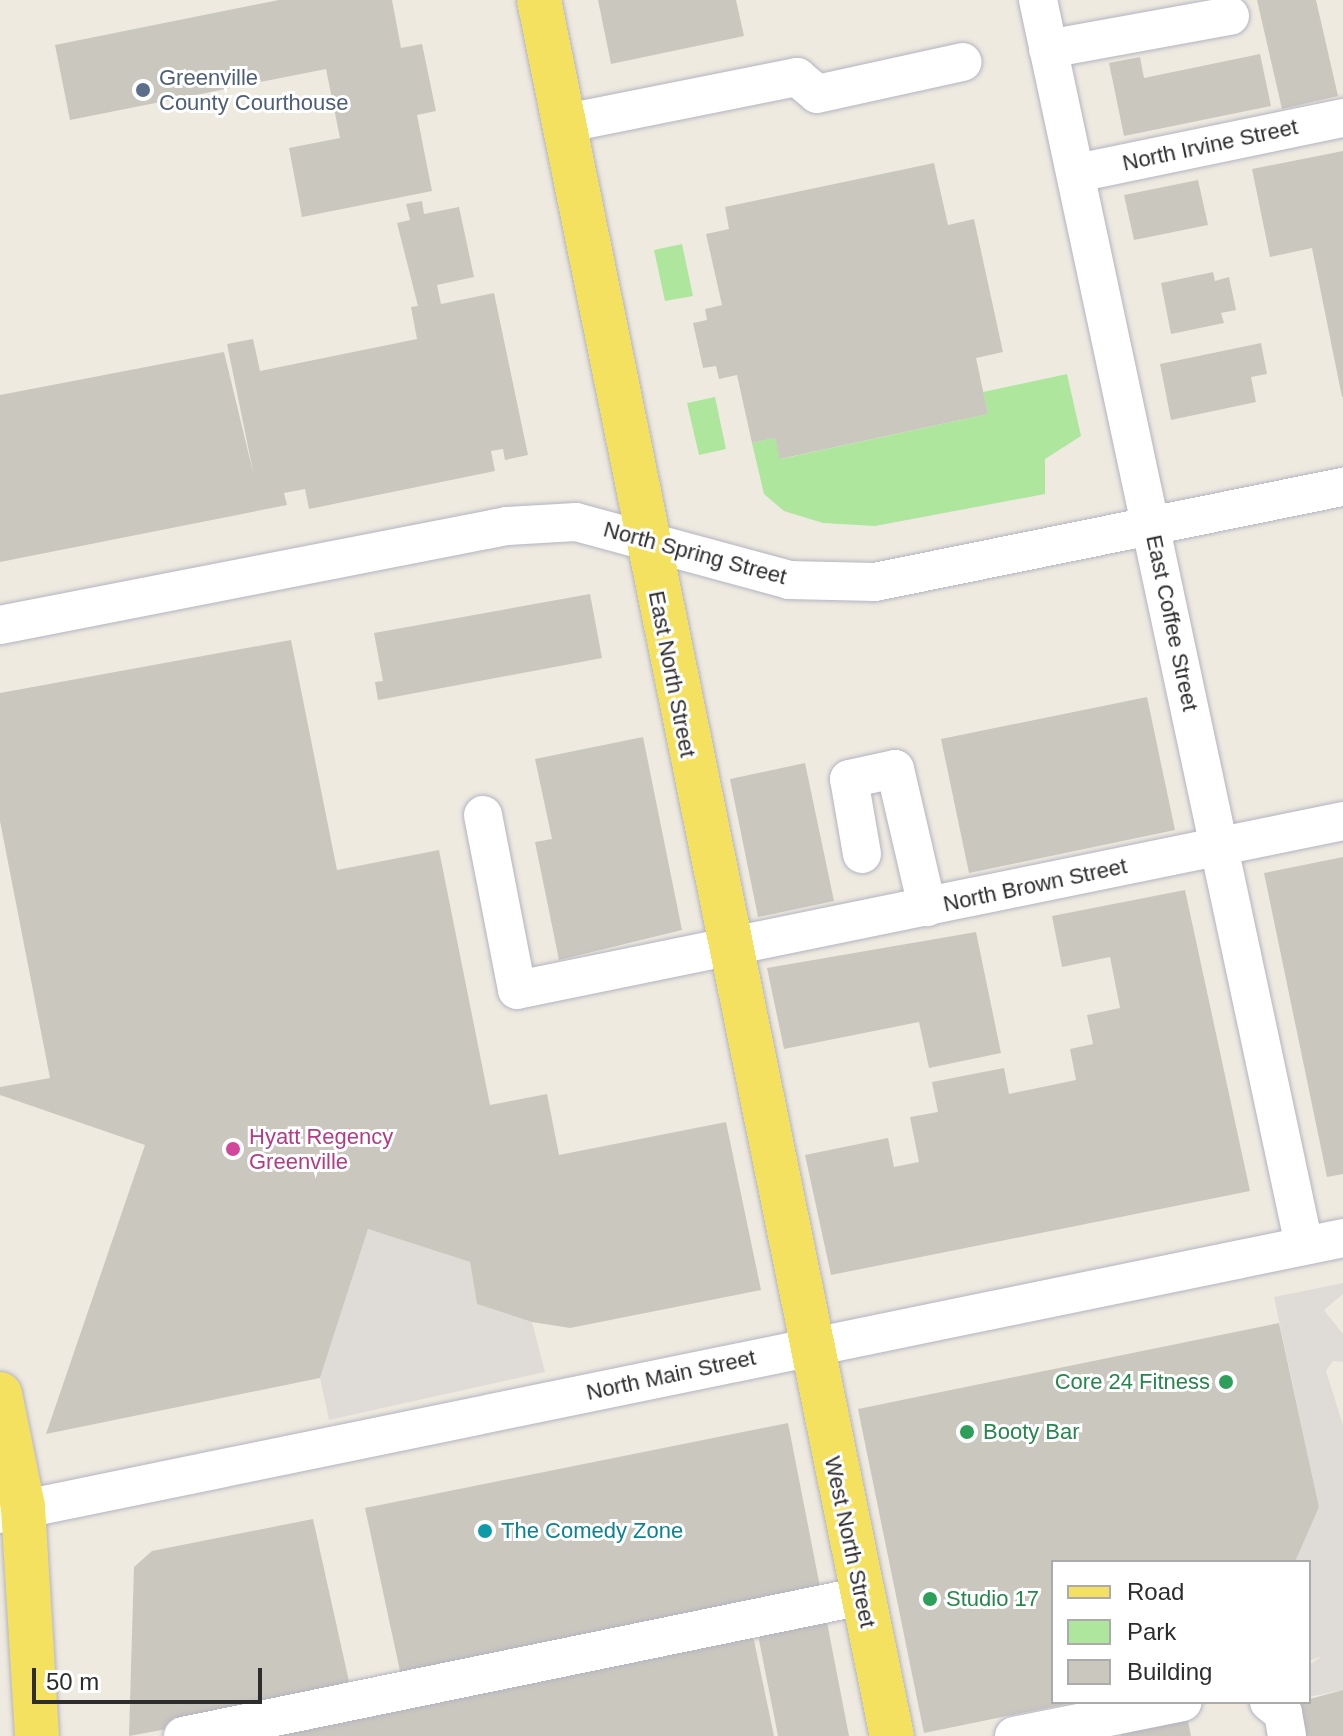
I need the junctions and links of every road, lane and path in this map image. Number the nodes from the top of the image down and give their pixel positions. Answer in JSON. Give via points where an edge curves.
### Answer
{"nodes":[{"id":1,"x":539,"y":0,"type":"edge"},
{"id":2,"x":1038,"y":0,"type":"edge"},
{"id":3,"x":1230,"y":16,"type":"dead end"},
{"id":4,"x":1048,"y":49,"type":"junction"},
{"id":5,"x":963,"y":62,"type":"dead end"},
{"id":6,"x":1343,"y":118,"type":"edge"},
{"id":7,"x":562,"y":124,"type":"junction"},
{"id":8,"x":1077,"y":173,"type":"junction"},
{"id":9,"x":1343,"y":487,"type":"edge"},
{"id":10,"x":1151,"y":526,"type":"junction"},
{"id":11,"x":644,"y":536,"type":"junction"},
{"id":12,"x":0,"y":625,"type":"edge"},
{"id":13,"x":483,"y":815,"type":"dead end"},
{"id":14,"x":1343,"y":821,"type":"edge"},
{"id":15,"x":1219,"y":847,"type":"junction"},
{"id":16,"x":862,"y":854,"type":"dead end"},
{"id":17,"x":927,"y":907,"type":"junction"},
{"id":18,"x":728,"y":949,"type":"junction"},
{"id":19,"x":1343,"y":1238,"type":"edge"},
{"id":20,"x":1304,"y":1245,"type":"junction"},
{"id":21,"x":809,"y":1347,"type":"junction"},
{"id":22,"x":0,"y":1394,"type":"edge"},
{"id":23,"x":11,"y":1510,"type":"edge"},
{"id":24,"x":862,"y":1596,"type":"junction"},
{"id":25,"x":1173,"y":1704,"type":"edge"},
{"id":26,"x":1272,"y":1704,"type":"edge"},
{"id":27,"x":37,"y":1736,"type":"edge"},
{"id":28,"x":183,"y":1736,"type":"edge"},
{"id":29,"x":892,"y":1736,"type":"edge"},
{"id":30,"x":1014,"y":1736,"type":"edge"},
{"id":31,"x":1287,"y":1736,"type":"edge"}],
"edges":[{"from":1,"to":7,"type":"main road","name":"East North Street"},
{"from":2,"to":4,"type":"street","name":"East Coffee Street"},
{"from":3,"to":4,"type":"street"},
{"from":4,"to":8,"type":"street","name":"East Coffee Street"},
{"from":5,"to":7,"type":"street","via":[[817,94],[797,77]]},
{"from":6,"to":8,"type":"street","name":"North Irvine Street"},
{"from":7,"to":11,"type":"main road","name":"East North Street"},
{"from":8,"to":10,"type":"street","name":"East Coffee Street"},
{"from":9,"to":10,"type":"street","name":"North Spring Street"},
{"from":10,"to":11,"type":"street","name":"North Spring Street","via":[[838,585],[742,569]]},
{"from":10,"to":15,"type":"street","name":"East Coffee Street"},
{"from":11,"to":12,"type":"street","name":"North Spring Street","via":[[576,522],[507,526]]},
{"from":11,"to":18,"type":"main road","name":"East North Street"},
{"from":13,"to":18,"type":"street","name":"North Brown Street","via":[[517,990]]},
{"from":14,"to":15,"type":"street","name":"North Brown Street"},
{"from":15,"to":17,"type":"street","name":"North Brown Street"},
{"from":15,"to":20,"type":"street","name":"East Coffee Street"},
{"from":16,"to":17,"type":"street","via":[[849,779],[895,769]]},
{"from":17,"to":18,"type":"street","name":"North Brown Street"},
{"from":18,"to":21,"type":"main road","name":"East North Street"},
{"from":19,"to":20,"type":"street","name":"North Main Street"},
{"from":20,"to":21,"type":"street","name":"North Main Street"},
{"from":21,"to":23,"type":"street","name":"North Main Street"},
{"from":21,"to":24,"type":"main road","name":"West North Street"},
{"from":22,"to":23,"type":"main road"},
{"from":23,"to":27,"type":"main road"},
{"from":24,"to":28,"type":"street"},
{"from":24,"to":29,"type":"main road","name":"West North Street"},
{"from":25,"to":30,"type":"street"},
{"from":26,"to":31,"type":"street","via":[[1283,1713]]}]}
